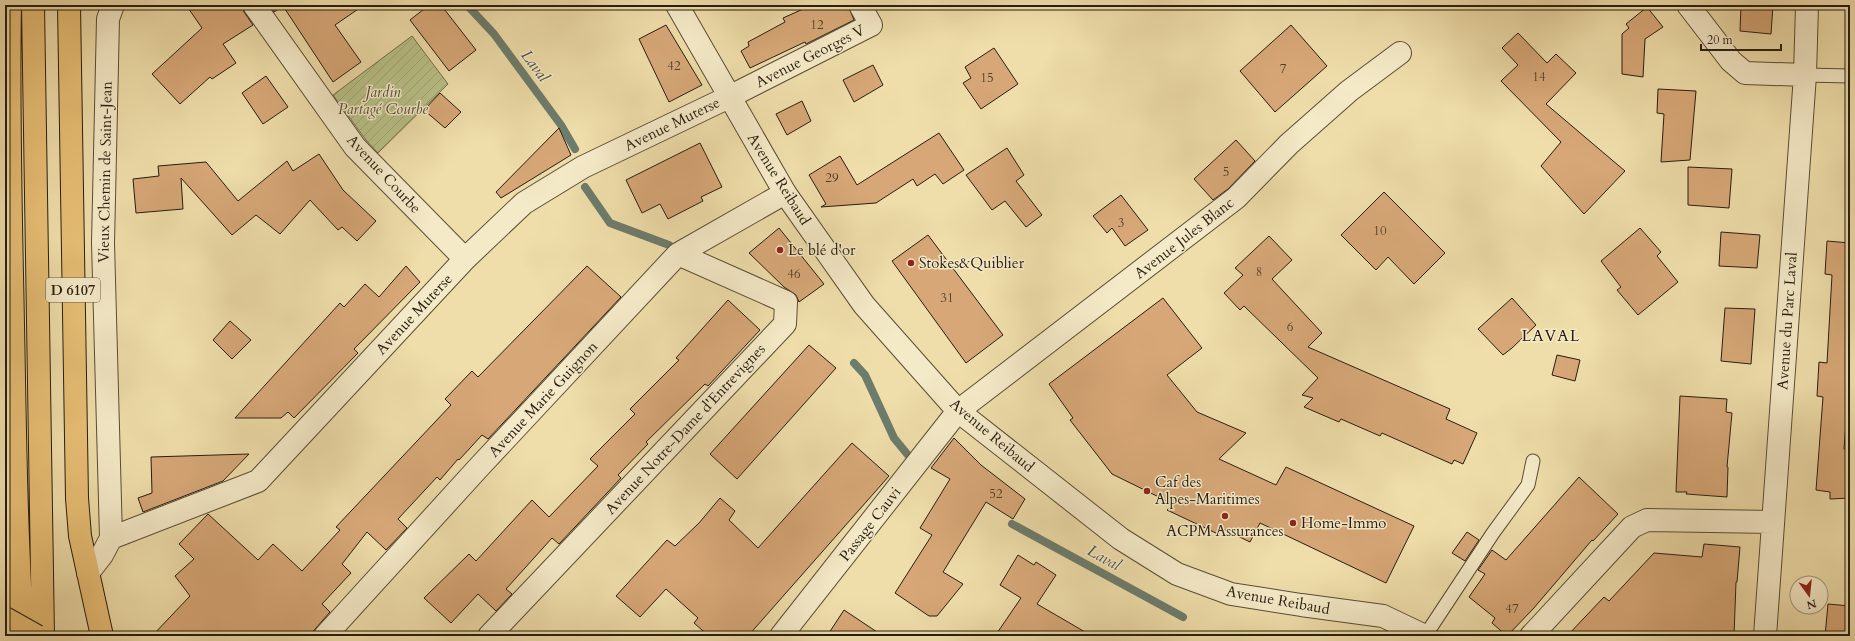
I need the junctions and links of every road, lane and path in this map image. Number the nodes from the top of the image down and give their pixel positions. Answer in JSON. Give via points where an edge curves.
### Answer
{"nodes":[{"id":1,"x":10,"y":5,"type":"edge"},
{"id":2,"x":33,"y":5,"type":"edge"},
{"id":3,"x":69,"y":5,"type":"edge"},
{"id":4,"x":113,"y":5,"type":"edge"},
{"id":5,"x":254,"y":5,"type":"edge"},
{"id":6,"x":677,"y":5,"type":"edge"},
{"id":7,"x":860,"y":5,"type":"edge"},
{"id":8,"x":1688,"y":5,"type":"edge"},
{"id":9,"x":1807,"y":5,"type":"edge"},
{"id":10,"x":5,"y":40,"type":"edge"},
{"id":11,"x":1400,"y":53,"type":"dead end"},
{"id":12,"x":1805,"y":74,"type":"junction"},
{"id":13,"x":1850,"y":76,"type":"edge"},
{"id":14,"x":8,"y":95,"type":"junction"},
{"id":15,"x":729,"y":97,"type":"junction"},
{"id":16,"x":785,"y":193,"type":"junction"},
{"id":17,"x":678,"y":254,"type":"junction"},
{"id":18,"x":465,"y":258,"type":"junction"},
{"id":19,"x":958,"y":411,"type":"junction"},
{"id":20,"x":1533,"y":461,"type":"dead end"},
{"id":21,"x":1773,"y":522,"type":"junction"},
{"id":22,"x":111,"y":538,"type":"junction"},
{"id":23,"x":88,"y":573,"type":"junction"},
{"id":24,"x":5,"y":618,"type":"edge"},
{"id":25,"x":23,"y":636,"type":"edge"},
{"id":26,"x":37,"y":636,"type":"edge"},
{"id":27,"x":43,"y":636,"type":"edge"},
{"id":28,"x":102,"y":636,"type":"edge"},
{"id":29,"x":325,"y":636,"type":"edge"},
{"id":30,"x":489,"y":636,"type":"edge"},
{"id":31,"x":781,"y":636,"type":"edge"},
{"id":32,"x":1425,"y":636,"type":"edge"},
{"id":33,"x":1531,"y":636,"type":"edge"},
{"id":34,"x":1765,"y":636,"type":"edge"}],
"edges":[{"from":1,"to":14,"type":"main road"},
{"from":2,"to":27,"type":"main road","number":"D 6107"},
{"from":3,"to":23,"type":"main road","number":"D 6107","via":[[77,498],[80,536]]},
{"from":4,"to":22,"type":"street","name":"Vieux Chemin de Saint-Jean","via":[[108,19],[103,243]]},
{"from":5,"to":18,"type":"street","name":"Avenue Courbe","via":[[355,147]]},
{"from":6,"to":15,"type":"street","name":"Avenue Reibaud"},
{"from":7,"to":15,"type":"street","name":"Avenue Georges V","via":[[871,25]]},
{"from":8,"to":12,"type":"street","via":[[1731,61],[1745,73]]},
{"from":9,"to":12,"type":"street","name":"Avenue du Parc Laval"},
{"from":10,"to":14,"type":"main road"},
{"from":11,"to":19,"type":"street","name":"Avenue Jules Blanc","via":[[1349,91],[1289,144],[1236,198]]},
{"from":12,"to":13,"type":"lane"},
{"from":12,"to":21,"type":"street","name":"Avenue du Parc Laval"},
{"from":14,"to":25,"type":"main road","via":[[18,563]]},
{"from":15,"to":16,"type":"street","name":"Avenue Reibaud"},
{"from":15,"to":18,"type":"street","name":"Avenue Muterse","via":[[583,167],[524,203]]},
{"from":16,"to":17,"type":"street","name":"Avenue Marie Guignon"},
{"from":16,"to":19,"type":"street","name":"Avenue Reibaud","via":[[864,305]]},
{"from":17,"to":29,"type":"street","name":"Avenue Marie Guignon"},
{"from":17,"to":30,"type":"street","name":"Avenue Notre-Dame d'Entrevignes","via":[[786,302],[785,324]]},
{"from":18,"to":22,"type":"street","name":"Avenue Muterse","via":[[258,481]]},
{"from":19,"to":31,"type":"street","name":"Passage Cauvi"},
{"from":19,"to":32,"type":"street","name":"Avenue Reibaud","via":[[1120,539],[1177,574],[1231,594],[1383,616]]},
{"from":20,"to":32,"type":"lane","via":[[1528,485]]},
{"from":21,"to":33,"type":"street","via":[[1647,520],[1632,527]]},
{"from":21,"to":34,"type":"street","name":"Avenue du Parc Laval"},
{"from":22,"to":23,"type":"street","name":"Vieux Chemin de Saint-Jean"},
{"from":23,"to":28,"type":"main road","number":"D 6107"},
{"from":24,"to":26,"type":"main road","bridge":true}]}
